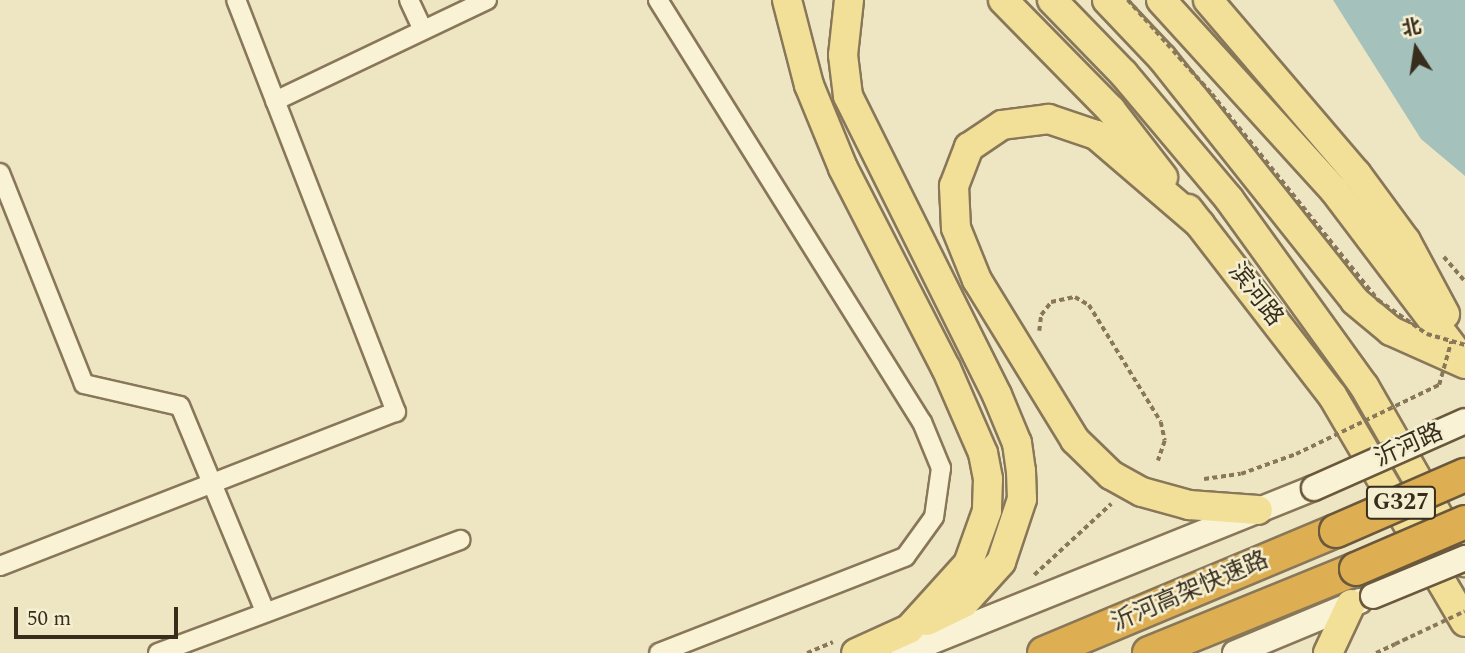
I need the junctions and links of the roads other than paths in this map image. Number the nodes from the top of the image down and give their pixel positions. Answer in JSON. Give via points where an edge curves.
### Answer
{"nodes":[{"id":1,"x":236,"y":0,"type":"edge"},
{"id":2,"x":409,"y":0,"type":"edge"},
{"id":3,"x":487,"y":0,"type":"edge"},
{"id":4,"x":658,"y":0,"type":"edge"},
{"id":5,"x":787,"y":0,"type":"edge"},
{"id":6,"x":849,"y":0,"type":"edge"},
{"id":7,"x":1003,"y":0,"type":"edge"},
{"id":8,"x":1052,"y":0,"type":"edge"},
{"id":9,"x":1107,"y":0,"type":"edge"},
{"id":10,"x":1161,"y":0,"type":"edge"},
{"id":11,"x":1208,"y":0,"type":"edge"},
{"id":12,"x":423,"y":30,"type":"junction"},
{"id":13,"x":275,"y":101,"type":"junction"},
{"id":14,"x":0,"y":173,"type":"edge"},
{"id":15,"x":1200,"y":224,"type":"junction"},
{"id":16,"x":1462,"y":353,"type":"edge"},
{"id":17,"x":1465,"y":421,"type":"edge"},
{"id":18,"x":1465,"y":475,"type":"edge"},
{"id":19,"x":211,"y":484,"type":"junction"},
{"id":20,"x":1258,"y":510,"type":"junction"},
{"id":21,"x":1465,"y":522,"type":"edge"},
{"id":22,"x":461,"y":540,"type":"dead end"},
{"id":23,"x":1465,"y":560,"type":"edge"},
{"id":24,"x":0,"y":566,"type":"edge"},
{"id":25,"x":1362,"y":600,"type":"junction"},
{"id":26,"x":265,"y":611,"type":"junction"},
{"id":27,"x":1465,"y":622,"type":"edge"},
{"id":28,"x":906,"y":641,"type":"edge"},
{"id":29,"x":159,"y":653,"type":"edge"},
{"id":30,"x":659,"y":653,"type":"edge"},
{"id":31,"x":856,"y":653,"type":"edge"},
{"id":32,"x":1044,"y":653,"type":"edge"},
{"id":33,"x":1149,"y":653,"type":"edge"},
{"id":34,"x":1235,"y":653,"type":"edge"},
{"id":35,"x":1328,"y":653,"type":"edge"}],
"edges":[{"from":1,"to":13,"type":"street"},
{"from":2,"to":12,"type":"street"},
{"from":3,"to":12,"type":"street"},
{"from":4,"to":30,"type":"street","via":[[922,422],[941,468],[934,516],[905,556]]},
{"from":5,"to":28,"type":"main road","via":[[810,85],[843,168],[984,453],[987,511],[979,542],[951,586]]},
{"from":6,"to":28,"type":"main road","via":[[843,55],[848,96],[997,395],[1017,443],[1021,471],[1022,499],[1001,562],[964,603]]},
{"from":7,"to":15,"type":"main road","name":"滨河路","via":[[1111,110]]},
{"from":8,"to":23,"type":"main road","name":"滨河路","via":[[1123,73],[1229,198],[1364,386]]},
{"from":9,"to":16,"type":"main road","via":[[1162,58],[1355,301],[1391,331]]},
{"from":10,"to":16,"type":"main road","via":[[1334,190]]},
{"from":11,"to":16,"type":"main road","via":[[1392,222]]},
{"from":12,"to":13,"type":"street"},
{"from":13,"to":19,"type":"street","via":[[396,412]]},
{"from":14,"to":19,"type":"street","via":[[84,384],[180,406]]},
{"from":15,"to":20,"type":"main road","via":[[1096,135],[1049,119],[1002,125],[969,147],[954,186],[956,228],[977,280],[1075,440],[1111,475],[1142,492],[1189,505]]},
{"from":15,"to":27,"type":"main road","name":"滨河路","via":[[1332,395]]},
{"from":17,"to":20,"type":"main road","name":"沂河路","bridge":true},
{"from":18,"to":32,"type":"highway","name":"沂河高架快速路","number":"G327","bridge":true},
{"from":19,"to":24,"type":"street"},
{"from":19,"to":26,"type":"street"},
{"from":20,"to":28,"type":"main road","name":"沂河路"},
{"from":21,"to":33,"type":"highway","name":"沂河高架快速路","number":"G327","bridge":true},
{"from":22,"to":26,"type":"street"},
{"from":23,"to":25,"type":"main road","bridge":true},
{"from":25,"to":34,"type":"main road"},
{"from":25,"to":35,"type":"main road"},
{"from":26,"to":29,"type":"street"},
{"from":28,"to":31,"type":"main road"}]}
